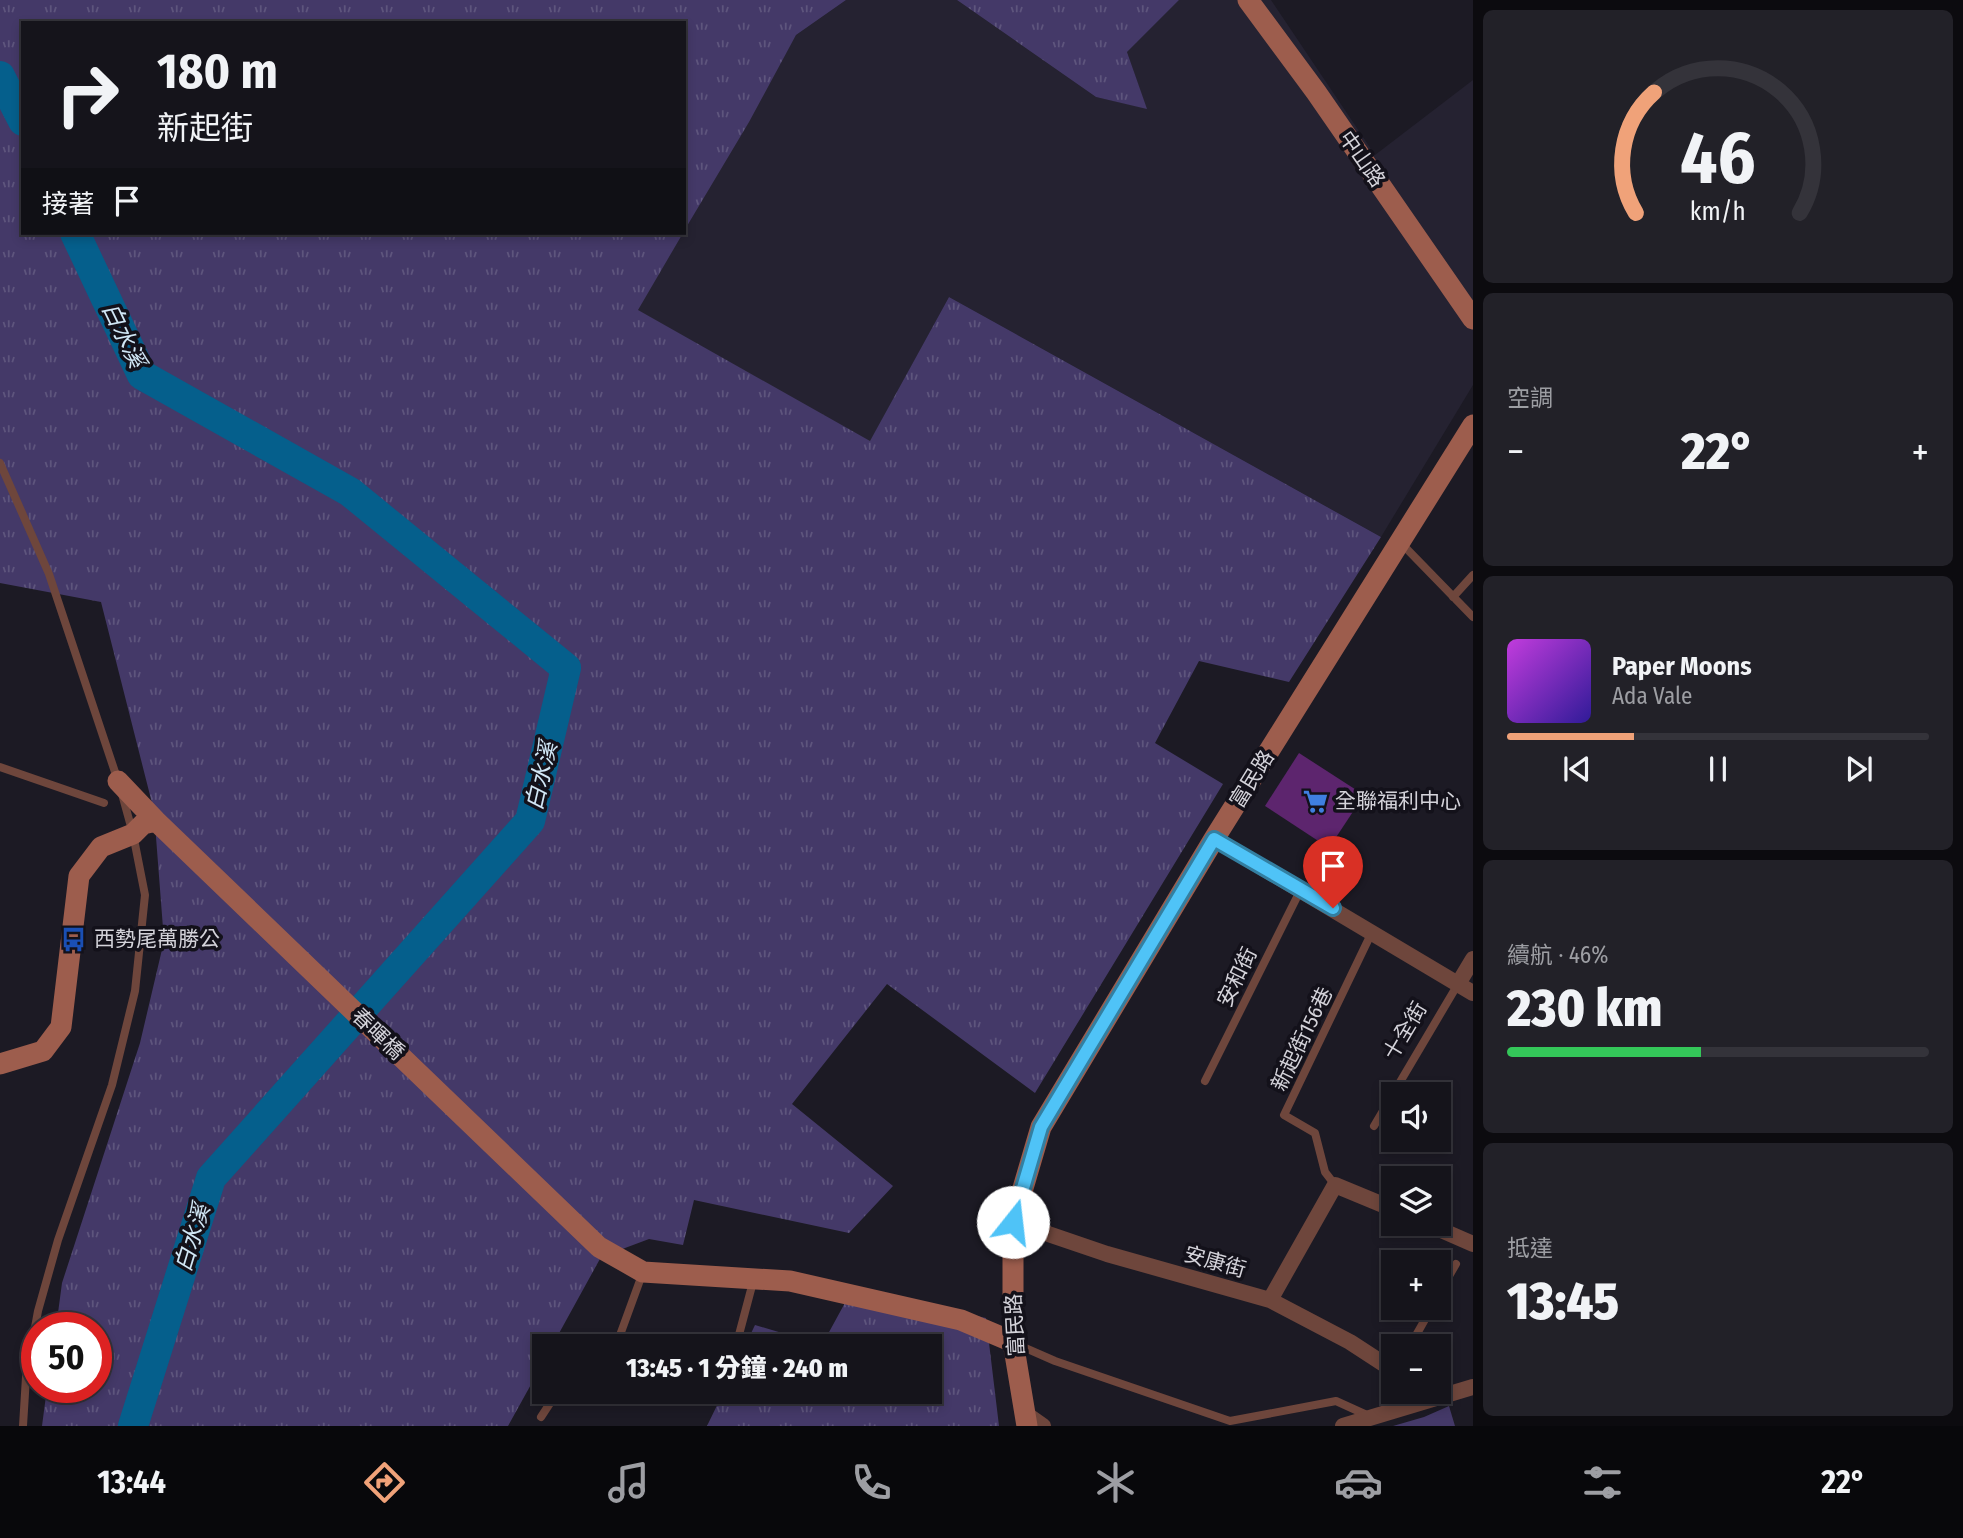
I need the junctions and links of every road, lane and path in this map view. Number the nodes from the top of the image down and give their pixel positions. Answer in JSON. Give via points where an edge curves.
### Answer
{"nodes":[{"id":1,"x":1248,"y":0,"type":"edge"},
{"id":2,"x":1473,"y":319,"type":"edge"},
{"id":3,"x":1473,"y":425,"type":"edge"},
{"id":4,"x":0,"y":463,"type":"edge"},
{"id":5,"x":1401,"y":543,"type":"junction"},
{"id":6,"x":1473,"y":575,"type":"edge"},
{"id":7,"x":1453,"y":597,"type":"junction"},
{"id":8,"x":1473,"y":617,"type":"edge"},
{"id":9,"x":0,"y":767,"type":"edge"},
{"id":10,"x":118,"y":781,"type":"junction"},
{"id":11,"x":104,"y":803,"type":"dead end"},
{"id":12,"x":156,"y":821,"type":"junction"},
{"id":13,"x":133,"y":834,"type":"junction"},
{"id":14,"x":1214,"y":839,"type":"junction"},
{"id":15,"x":1300,"y":889,"type":"junction"},
{"id":16,"x":1372,"y":932,"type":"junction"},
{"id":17,"x":1473,"y":959,"type":"edge"},
{"id":18,"x":1458,"y":984,"type":"junction"},
{"id":19,"x":1473,"y":993,"type":"edge"},
{"id":20,"x":0,"y":1064,"type":"edge"},
{"id":21,"x":1205,"y":1081,"type":"dead end"},
{"id":22,"x":1374,"y":1126,"type":"dead end"},
{"id":23,"x":1335,"y":1185,"type":"junction"},
{"id":24,"x":1381,"y":1204,"type":"edge"},
{"id":25,"x":1013,"y":1222,"type":"junction"},
{"id":26,"x":1451,"y":1234,"type":"edge"},
{"id":27,"x":1473,"y":1244,"type":"edge"},
{"id":28,"x":1456,"y":1264,"type":"dead end"},
{"id":29,"x":643,"y":1272,"type":"junction"},
{"id":30,"x":1451,"y":1273,"type":"edge"},
{"id":31,"x":754,"y":1279,"type":"junction"},
{"id":32,"x":1269,"y":1300,"type":"junction"},
{"id":33,"x":620,"y":1334,"type":"edge"},
{"id":34,"x":739,"y":1334,"type":"edge"},
{"id":35,"x":1013,"y":1342,"type":"junction"},
{"id":36,"x":1381,"y":1362,"type":"edge"},
{"id":37,"x":1473,"y":1387,"type":"edge"},
{"id":38,"x":550,"y":1404,"type":"edge"},
{"id":39,"x":1400,"y":1404,"type":"edge"},
{"id":40,"x":1401,"y":1410,"type":"junction"},
{"id":41,"x":541,"y":1417,"type":"dead end"},
{"id":42,"x":1373,"y":1418,"type":"junction"},
{"id":43,"x":1032,"y":1422,"type":"edge"},
{"id":44,"x":23,"y":1426,"type":"edge"},
{"id":45,"x":1343,"y":1426,"type":"edge"}],
"edges":[{"from":1,"to":2,"type":"main road","name":"中山路"},
{"from":3,"to":5,"type":"main road","name":"富民路"},
{"from":4,"to":10,"type":"lane","via":[[49,574]]},
{"from":5,"to":7,"type":"lane"},
{"from":5,"to":14,"type":"main road","name":"富民路"},
{"from":6,"to":7,"type":"lane"},
{"from":7,"to":8,"type":"lane"},
{"from":9,"to":11,"type":"lane"},
{"from":10,"to":12,"type":"main road","name":"春暉橋"},
{"from":10,"to":13,"type":"lane"},
{"from":12,"to":13,"type":"main road","via":[[143,824]]},
{"from":12,"to":29,"type":"main road","name":"春暉橋","via":[[599,1247]]},
{"from":13,"to":20,"type":"main road","via":[[101,846],[79,876],[61,1027],[43,1051]]},
{"from":13,"to":44,"type":"lane","via":[[145,895],[135,991],[112,1085],[37,1311]]},
{"from":14,"to":15,"type":"street"},
{"from":14,"to":25,"type":"main road","name":"富民路","via":[[1041,1127]]},
{"from":15,"to":16,"type":"street"},
{"from":15,"to":21,"type":"lane","name":"安和街"},
{"from":16,"to":18,"type":"street"},
{"from":16,"to":23,"type":"lane","name":"新起街156巷","via":[[1284,1115],[1315,1133],[1325,1172]]},
{"from":17,"to":18,"type":"street","name":"十全街"},
{"from":18,"to":19,"type":"street"},
{"from":18,"to":22,"type":"lane","name":"十全街"},
{"from":23,"to":24,"type":"street"},
{"from":23,"to":32,"type":"street"},
{"from":25,"to":32,"type":"street","name":"安康街"},
{"from":25,"to":35,"type":"main road","name":"富民路"},
{"from":26,"to":27,"type":"street"},
{"from":28,"to":30,"type":"lane"},
{"from":29,"to":31,"type":"main road"},
{"from":29,"to":33,"type":"lane"},
{"from":31,"to":34,"type":"lane"},
{"from":31,"to":35,"type":"main road","via":[[790,1281],[961,1320]]},
{"from":32,"to":36,"type":"street","name":"安康街"},
{"from":35,"to":42,"type":"lane","via":[[1230,1421],[1336,1401]]},
{"from":35,"to":43,"type":"main road","name":"富民路"},
{"from":37,"to":40,"type":"street"},
{"from":38,"to":41,"type":"lane"},
{"from":39,"to":40,"type":"lane"},
{"from":40,"to":42,"type":"street"},
{"from":42,"to":45,"type":"street"}]}
